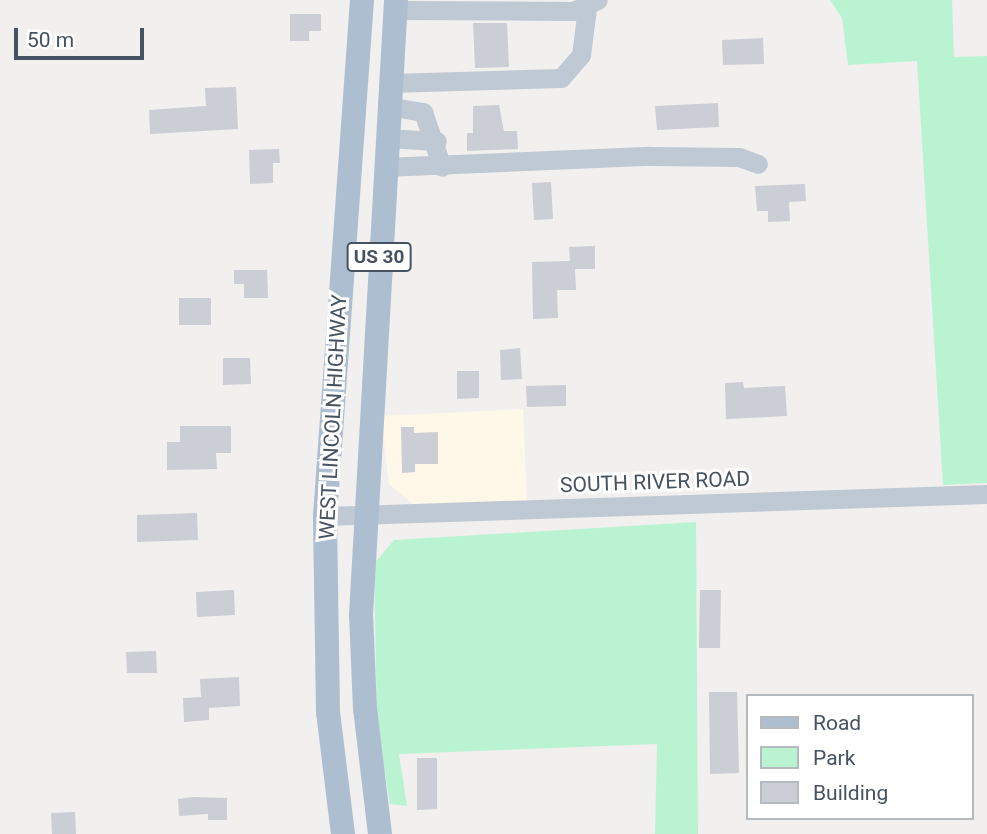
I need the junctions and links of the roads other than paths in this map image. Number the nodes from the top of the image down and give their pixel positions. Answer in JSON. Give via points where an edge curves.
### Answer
{"nodes":[{"id":1,"x":362,"y":0,"type":"edge"},
{"id":2,"x":592,"y":4,"type":"edge"},
{"id":3,"x":395,"y":5,"type":"edge"},
{"id":4,"x":389,"y":95,"type":"junction"},
{"id":5,"x":386,"y":138,"type":"junction"},
{"id":6,"x":437,"y":141,"type":"junction"},
{"id":7,"x":758,"y":164,"type":"dead end"},
{"id":8,"x":384,"y":167,"type":"junction"},
{"id":9,"x":442,"y":167,"type":"junction"},
{"id":10,"x":987,"y":494,"type":"edge"},
{"id":11,"x":365,"y":514,"type":"junction"},
{"id":12,"x":325,"y":516,"type":"junction"},
{"id":13,"x":343,"y":834,"type":"edge"},
{"id":14,"x":380,"y":834,"type":"edge"}],
"edges":[{"from":1,"to":12,"type":"main road","name":"WEST LINCOLN HIGHWAY","number":"US 30"},
{"from":2,"to":3,"type":"street","via":[[483,14]]},
{"from":2,"to":4,"type":"street","via":[[581,54],[561,78]]},
{"from":3,"to":4,"type":"main road","name":"WEST LINCOLN HIGHWAY","number":"US 30"},
{"from":4,"to":5,"type":"main road","name":"WEST LINCOLN HIGHWAY","number":"US 30"},
{"from":4,"to":6,"type":"street","via":[[423,112]]},
{"from":5,"to":6,"type":"street"},
{"from":5,"to":8,"type":"main road","name":"WEST LINCOLN HIGHWAY","number":"US 30"},
{"from":6,"to":9,"type":"street"},
{"from":7,"to":9,"type":"street","via":[[739,157],[650,156]]},
{"from":8,"to":9,"type":"street"},
{"from":8,"to":11,"type":"main road","name":"WEST LINCOLN HIGHWAY","number":"US 30"},
{"from":10,"to":11,"type":"street","name":"SOUTH RIVER ROAD"},
{"from":11,"to":12,"type":"street","name":"SOUTH RIVER ROAD"},
{"from":11,"to":14,"type":"main road","name":"WEST LINCOLN HIGHWAY","number":"US 30","via":[[364,695]]},
{"from":12,"to":13,"type":"main road","name":"WEST LINCOLN HIGHWAY","number":"US 30","via":[[328,712]]}]}
